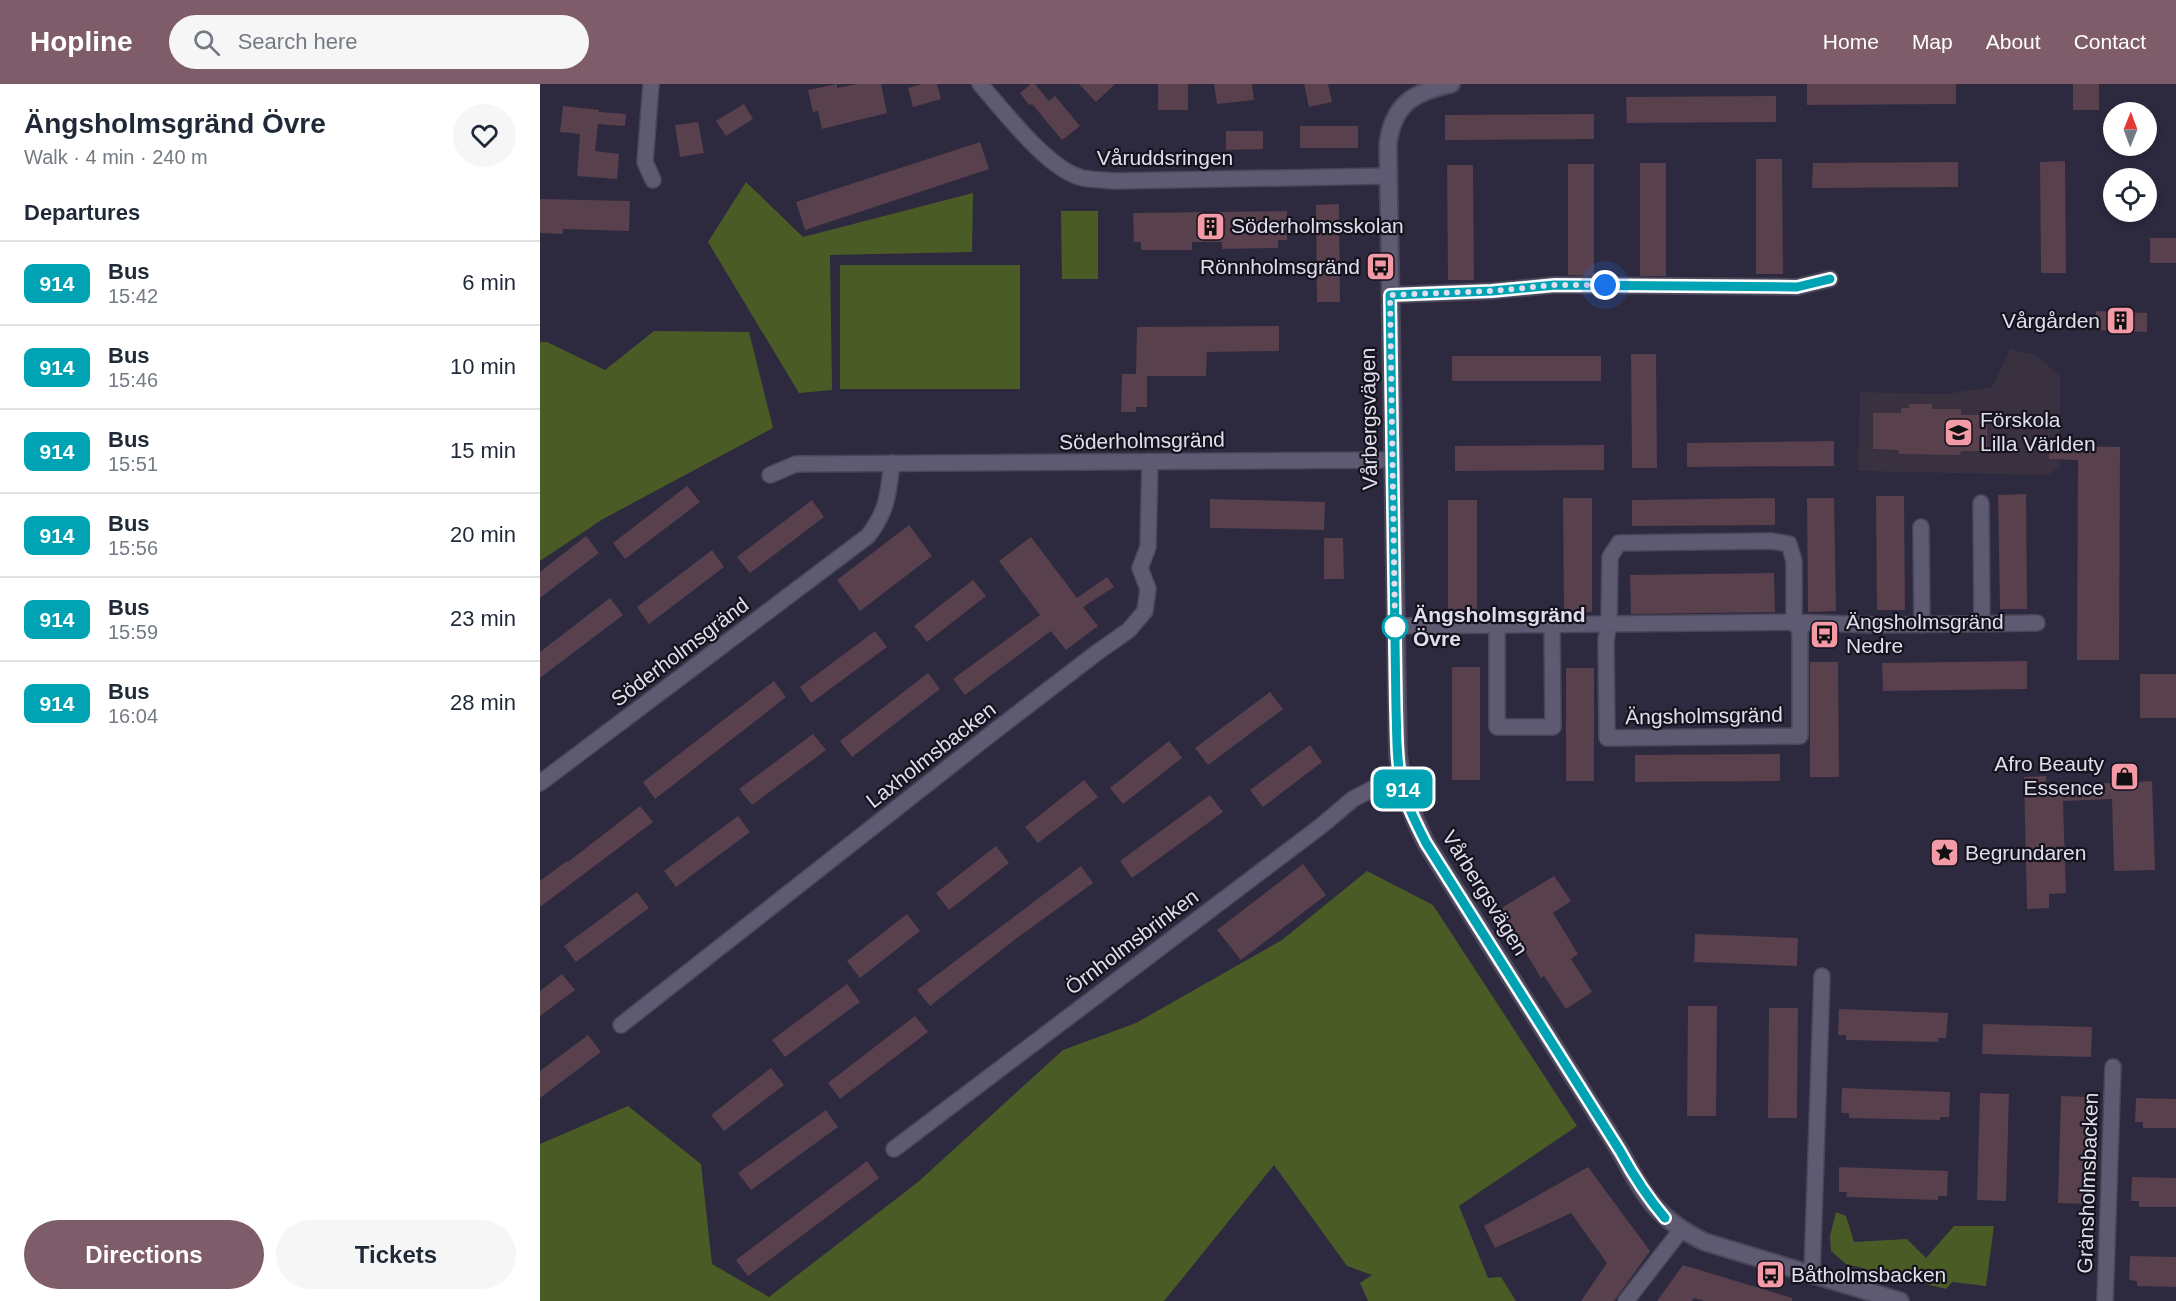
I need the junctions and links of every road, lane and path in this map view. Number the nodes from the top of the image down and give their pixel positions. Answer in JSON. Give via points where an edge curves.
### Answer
{"nodes":[{"id":1,"x":651,"y":84,"type":"edge"},
{"id":2,"x":981,"y":84,"type":"edge"},
{"id":3,"x":1451,"y":84,"type":"edge"},
{"id":4,"x":1387,"y":176,"type":"junction"},
{"id":5,"x":653,"y":180,"type":"dead end"},
{"id":6,"x":1830,"y":279,"type":"dead end"},
{"id":7,"x":1390,"y":295,"type":"junction"},
{"id":8,"x":1392,"y":460,"type":"junction"},
{"id":9,"x":1150,"y":462,"type":"junction"},
{"id":10,"x":892,"y":463,"type":"junction"},
{"id":11,"x":770,"y":475,"type":"dead end"},
{"id":12,"x":1981,"y":503,"type":"dead end"},
{"id":13,"x":1921,"y":527,"type":"dead end"},
{"id":14,"x":1794,"y":622,"type":"junction"},
{"id":15,"x":2037,"y":623,"type":"dead end"},
{"id":16,"x":1552,"y":624,"type":"junction"},
{"id":17,"x":1609,"y":624,"type":"junction"},
{"id":18,"x":1982,"y":624,"type":"junction"},
{"id":19,"x":1922,"y":625,"type":"junction"},
{"id":20,"x":1395,"y":626,"type":"junction"},
{"id":21,"x":1497,"y":626,"type":"junction"},
{"id":22,"x":540,"y":783,"type":"edge"},
{"id":23,"x":1402,"y":786,"type":"junction"},
{"id":24,"x":1822,"y":976,"type":"dead end"},
{"id":25,"x":621,"y":1024,"type":"dead end"},
{"id":26,"x":2113,"y":1067,"type":"dead end"},
{"id":27,"x":894,"y":1149,"type":"dead end"},
{"id":28,"x":1681,"y":1230,"type":"junction"},
{"id":29,"x":1812,"y":1274,"type":"junction"},
{"id":30,"x":1626,"y":1301,"type":"edge"},
{"id":31,"x":1900,"y":1301,"type":"edge"},
{"id":32,"x":2105,"y":1301,"type":"edge"}],
"edges":[{"from":1,"to":5,"type":"street","via":[[645,162]]},
{"from":2,"to":4,"type":"street","name":"Våruddsringen","via":[[1036,146],[1061,169],[1082,178],[1140,181]]},
{"from":3,"to":4,"type":"street","name":"Vårbergsvägen","via":[[1418,94],[1396,115],[1390,128]]},
{"from":4,"to":7,"type":"street","name":"Vårbergsvägen"},
{"from":6,"to":7,"type":"street","via":[[1797,287],[1555,285]]},
{"from":7,"to":8,"type":"street","name":"Vårbergsvägen"},
{"from":8,"to":9,"type":"street","name":"Söderholmsgränd"},
{"from":8,"to":20,"type":"street","name":"Vårbergsvägen"},
{"from":9,"to":10,"type":"street","name":"Söderholmsgränd"},
{"from":9,"to":25,"type":"street","name":"Laxholmsbacken","via":[[1148,547],[1140,568],[1148,589],[1146,611],[1129,630]]},
{"from":10,"to":11,"type":"street","name":"Söderholmsgränd","via":[[796,464]]},
{"from":10,"to":22,"type":"street","name":"Söderholmsgränd","via":[[880,520],[868,536]]},
{"from":12,"to":18,"type":"street"},
{"from":13,"to":19,"type":"street"},
{"from":14,"to":17,"type":"street"},
{"from":14,"to":17,"type":"street","name":"Ängsholmsgränd","via":[[1794,561],[1789,544],[1771,541],[1619,543],[1610,557]]},
{"from":14,"to":17,"type":"street","name":"Ängsholmsgränd","via":[[1800,631],[1800,736],[1607,738]]},
{"from":14,"to":19,"type":"street"},
{"from":15,"to":18,"type":"street"},
{"from":16,"to":17,"type":"street"},
{"from":16,"to":21,"type":"street"},
{"from":16,"to":21,"type":"street","via":[[1553,726],[1497,727]]},
{"from":18,"to":19,"type":"street"},
{"from":20,"to":21,"type":"street"},
{"from":20,"to":23,"type":"street","name":"Vårbergsvägen"},
{"from":23,"to":27,"type":"street","name":"Örnholmsbrinken","via":[[1372,789],[1353,799]]},
{"from":23,"to":28,"type":"street","name":"Vårbergsvägen","via":[[1426,843],[1634,1177],[1658,1210]]},
{"from":24,"to":29,"type":"street"},
{"from":26,"to":32,"type":"street","name":"Gränsholmsbacken"},
{"from":28,"to":29,"type":"street","name":"Vårbergsvägen","via":[[1706,1242]]},
{"from":28,"to":30,"type":"street"},
{"from":29,"to":31,"type":"street","name":"Vårbergsvägen"}]}
